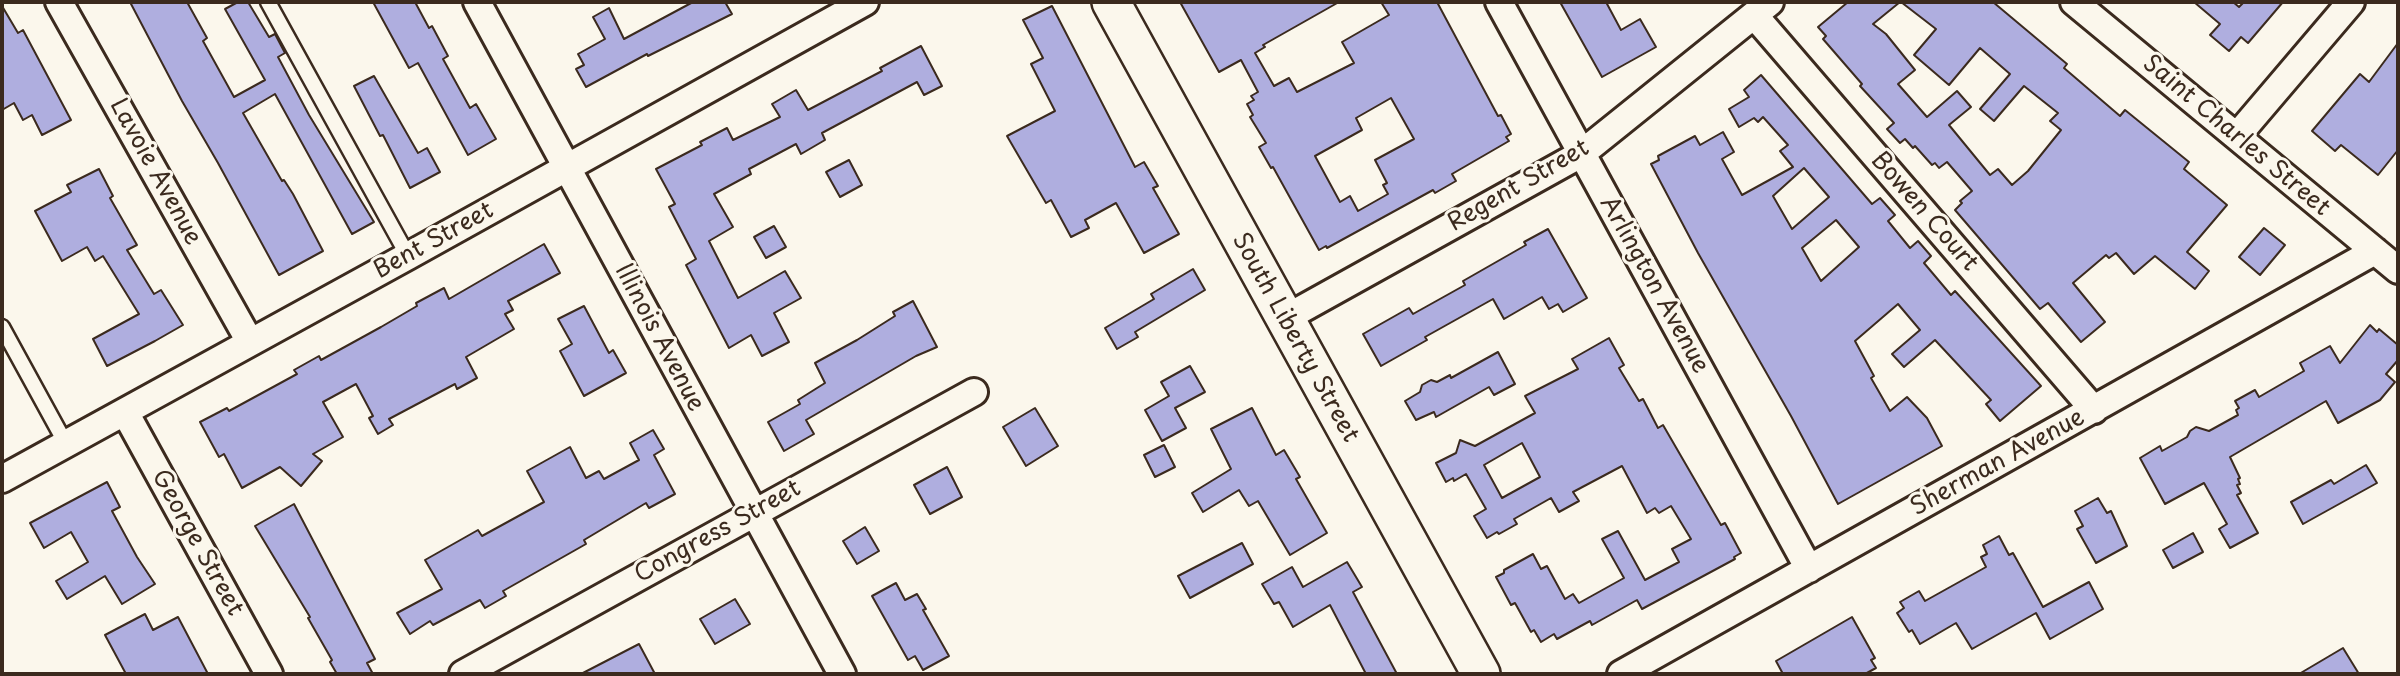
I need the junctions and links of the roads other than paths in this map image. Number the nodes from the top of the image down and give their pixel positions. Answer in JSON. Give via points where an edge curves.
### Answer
{"nodes":[{"id":1,"x":59,"y":2,"type":"edge"},
{"id":2,"x":268,"y":2,"type":"edge"},
{"id":3,"x":477,"y":2,"type":"edge"},
{"id":4,"x":864,"y":2,"type":"edge"},
{"id":5,"x":1111,"y":2,"type":"edge"},
{"id":6,"x":1499,"y":2,"type":"edge"},
{"id":7,"x":2074,"y":2,"type":"edge"},
{"id":8,"x":2351,"y":2,"type":"edge"},
{"id":9,"x":1762,"y":8,"type":"edge"},
{"id":10,"x":2237,"y":136,"type":"junction"},
{"id":11,"x":1581,"y":154,"type":"junction"},
{"id":12,"x":566,"y":168,"type":"junction"},
{"id":13,"x":2375,"y":251,"type":"junction"},
{"id":14,"x":408,"y":256,"type":"junction"},
{"id":15,"x":2398,"y":270,"type":"edge"},
{"id":16,"x":1284,"y":319,"type":"junction"},
{"id":17,"x":2,"y":327,"type":"edge"},
{"id":18,"x":250,"y":342,"type":"junction"},
{"id":19,"x":974,"y":392,"type":"dead end"},
{"id":20,"x":2094,"y":410,"type":"junction"},
{"id":21,"x":125,"y":412,"type":"junction"},
{"id":22,"x":66,"y":444,"type":"junction"},
{"id":23,"x":2,"y":479,"type":"edge"},
{"id":24,"x":753,"y":512,"type":"junction"},
{"id":25,"x":1809,"y":569,"type":"junction"},
{"id":26,"x":269,"y":674,"type":"edge"},
{"id":27,"x":463,"y":674,"type":"edge"},
{"id":28,"x":842,"y":674,"type":"edge"},
{"id":29,"x":1480,"y":674,"type":"edge"},
{"id":30,"x":1621,"y":674,"type":"edge"}],
"edges":[{"from":1,"to":18,"type":"street","name":"Lavoie Avenue"},
{"from":2,"to":14,"type":"lane"},
{"from":3,"to":12,"type":"street","name":"Illinois Avenue"},
{"from":4,"to":12,"type":"street","name":"Bent Street"},
{"from":5,"to":16,"type":"main road","name":"South Liberty Street"},
{"from":6,"to":11,"type":"street","name":"Arlington Avenue"},
{"from":7,"to":10,"type":"street","name":"Saint Charles Street"},
{"from":8,"to":10,"type":"street"},
{"from":9,"to":11,"type":"street","name":"Regent Street"},
{"from":9,"to":20,"type":"street","name":"Bowen Court"},
{"from":10,"to":13,"type":"street","name":"Saint Charles Street"},
{"from":11,"to":16,"type":"street","name":"Regent Street"},
{"from":11,"to":25,"type":"street","name":"Arlington Avenue"},
{"from":12,"to":14,"type":"street","name":"Bent Street"},
{"from":12,"to":24,"type":"street","name":"Illinois Avenue"},
{"from":13,"to":15,"type":"street","name":"Saint Charles Street"},
{"from":13,"to":20,"type":"street","name":"Sherman Avenue"},
{"from":14,"to":18,"type":"street","name":"Bent Street"},
{"from":16,"to":29,"type":"main road","name":"South Liberty Street"},
{"from":17,"to":22,"type":"lane"},
{"from":18,"to":21,"type":"street","name":"Bent Street"},
{"from":19,"to":24,"type":"street","name":"Congress Street"},
{"from":20,"to":25,"type":"street","name":"Sherman Avenue"},
{"from":21,"to":22,"type":"street","name":"Bent Street"},
{"from":21,"to":26,"type":"street","name":"George Street"},
{"from":22,"to":23,"type":"street","name":"Bent Street"},
{"from":24,"to":27,"type":"street","name":"Congress Street"},
{"from":24,"to":28,"type":"street","name":"Illinois Avenue"},
{"from":25,"to":30,"type":"street","name":"Sherman Avenue"}]}
